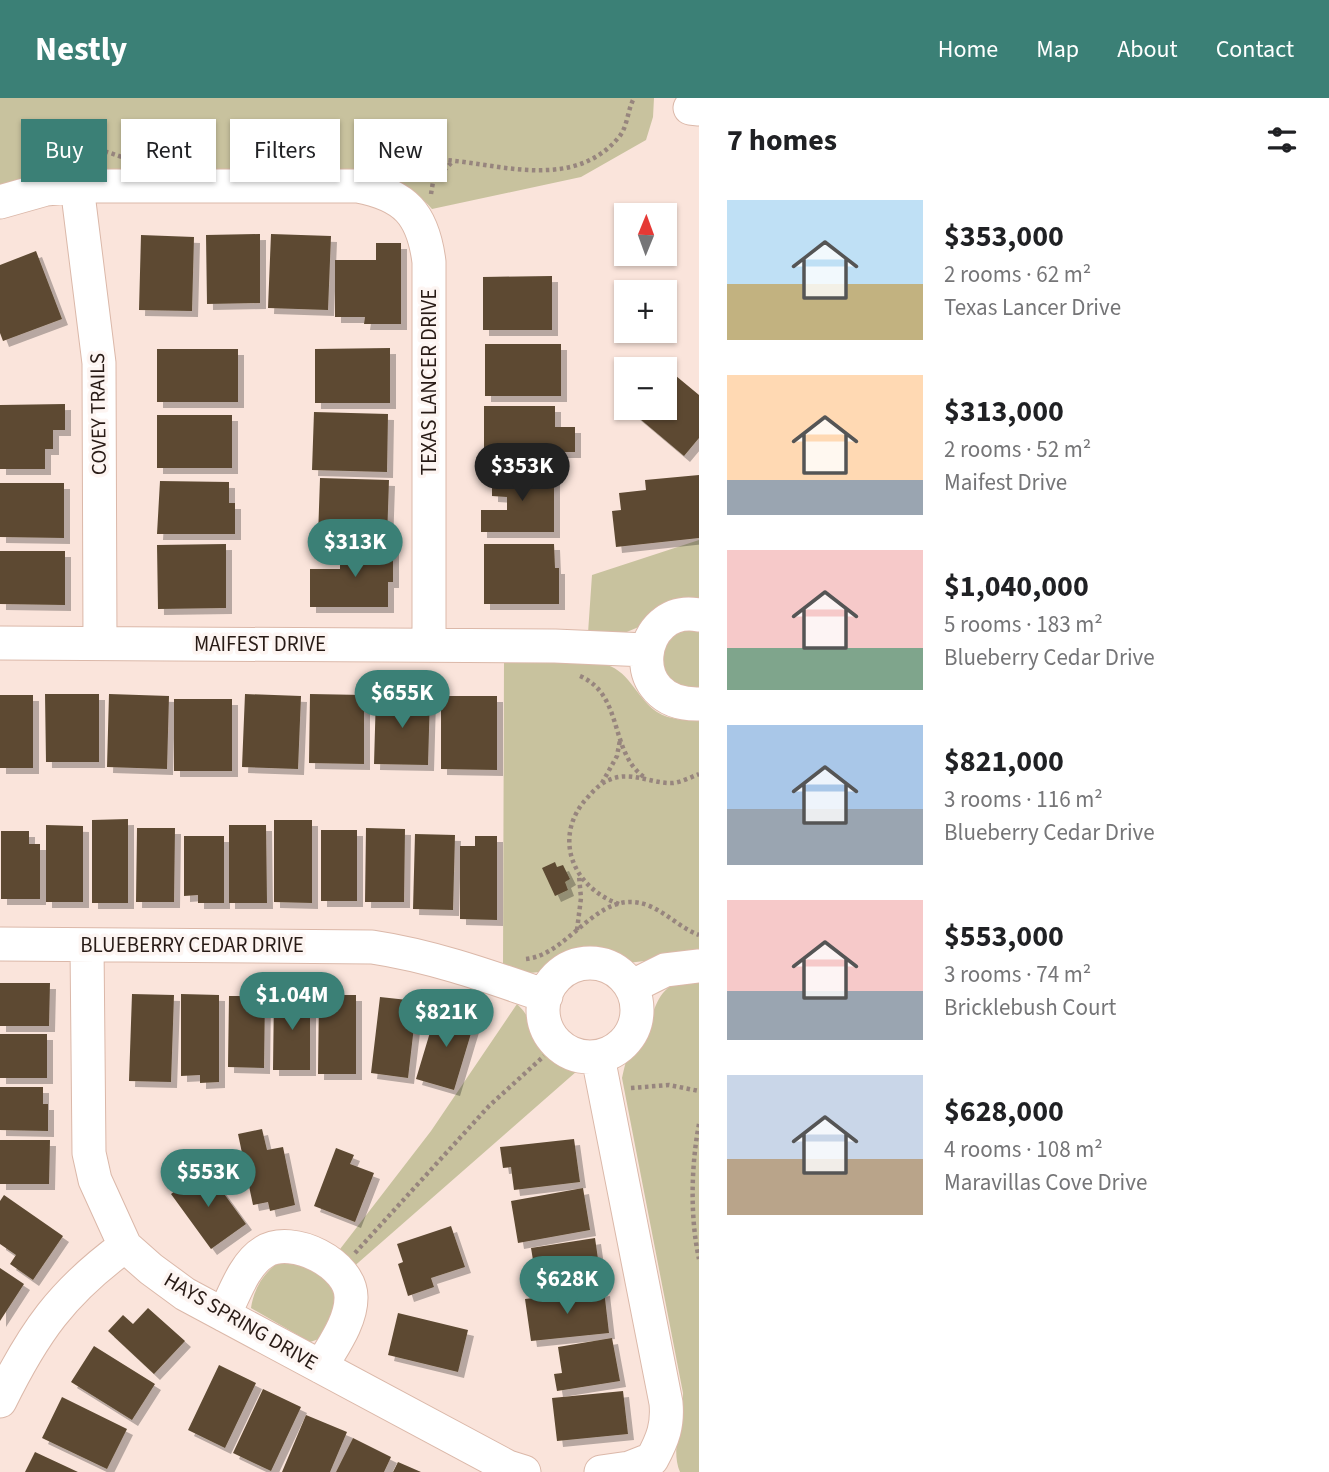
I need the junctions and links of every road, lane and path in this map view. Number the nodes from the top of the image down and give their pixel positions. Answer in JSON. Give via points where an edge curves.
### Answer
{"nodes":[{"id":1,"x":452,"y":161,"type":"dead end"},
{"id":2,"x":77,"y":186,"type":"junction"},
{"id":3,"x":0,"y":202,"type":"edge"},
{"id":4,"x":420,"y":202,"type":"junction"},
{"id":5,"x":699,"y":615,"type":"edge"},
{"id":6,"x":0,"y":643,"type":"edge"},
{"id":7,"x":100,"y":643,"type":"junction"},
{"id":8,"x":429,"y":645,"type":"junction"},
{"id":9,"x":646,"y":650,"type":"junction"},
{"id":10,"x":596,"y":685,"type":"dead end"},
{"id":11,"x":694,"y":706,"type":"edge"},
{"id":12,"x":620,"y":737,"type":"junction"},
{"id":13,"x":699,"y":774,"type":"edge"},
{"id":14,"x":645,"y":777,"type":"junction"},
{"id":15,"x":602,"y":784,"type":"junction"},
{"id":16,"x":578,"y":873,"type":"junction"},
{"id":17,"x":619,"y":904,"type":"junction"},
{"id":18,"x":577,"y":931,"type":"junction"},
{"id":19,"x":699,"y":935,"type":"edge"},
{"id":20,"x":0,"y":944,"type":"edge"},
{"id":21,"x":86,"y":945,"type":"junction"},
{"id":22,"x":517,"y":957,"type":"dead end"},
{"id":23,"x":699,"y":966,"type":"edge"},
{"id":24,"x":631,"y":987,"type":"junction"},
{"id":25,"x":546,"y":996,"type":"junction"},
{"id":26,"x":544,"y":1056,"type":"dead end"},
{"id":27,"x":598,"y":1057,"type":"junction"},
{"id":28,"x":626,"y":1089,"type":"dead end"},
{"id":29,"x":699,"y":1091,"type":"edge"},
{"id":30,"x":699,"y":1124,"type":"edge"},
{"id":31,"x":125,"y":1246,"type":"junction"},
{"id":32,"x":699,"y":1259,"type":"edge"},
{"id":33,"x":338,"y":1272,"type":"junction"},
{"id":34,"x":224,"y":1315,"type":"junction"},
{"id":35,"x":321,"y":1367,"type":"junction"},
{"id":36,"x":0,"y":1401,"type":"edge"},
{"id":37,"x":657,"y":1465,"type":"edge"},
{"id":38,"x":524,"y":1472,"type":"edge"},
{"id":39,"x":601,"y":1472,"type":"edge"}],
"edges":[{"from":1,"to":4,"type":"path"},
{"from":2,"to":3,"type":"street"},
{"from":2,"to":4,"type":"street","via":[[358,186]]},
{"from":2,"to":7,"type":"street","name":"COVEY TRAILS","via":[[99,363]]},
{"from":4,"to":8,"type":"street","name":"TEXAS LANCER DRIVE","via":[[429,262]]},
{"from":5,"to":9,"type":"street","via":[[671,618],[654,632]]},
{"from":6,"to":7,"type":"street","name":"MAIFEST DRIVE"},
{"from":7,"to":8,"type":"street","name":"MAIFEST DRIVE"},
{"from":8,"to":9,"type":"street","name":"MAIFEST DRIVE"},
{"from":9,"to":11,"type":"street","via":[[647,673],[656,689],[669,699]]},
{"from":10,"to":12,"type":"path","via":[[607,700]]},
{"from":12,"to":14,"type":"path","via":[[632,764]]},
{"from":12,"to":15,"type":"path","via":[[617,756]]},
{"from":13,"to":14,"type":"path","via":[[673,783]]},
{"from":14,"to":15,"type":"path","via":[[623,776]]},
{"from":15,"to":16,"type":"path","via":[[583,802],[569,829],[568,847]]},
{"from":16,"to":17,"type":"path","via":[[599,894]]},
{"from":16,"to":18,"type":"path","via":[[582,898]]},
{"from":17,"to":18,"type":"path"},
{"from":17,"to":19,"type":"path","via":[[646,904]]},
{"from":18,"to":22,"type":"path","via":[[544,954]]},
{"from":20,"to":21,"type":"street","name":"BLUEBERRY CEDAR DRIVE"},
{"from":21,"to":25,"type":"street","name":"BLUEBERRY CEDAR DRIVE","via":[[372,947],[449,964]]},
{"from":21,"to":31,"type":"street","name":"HAYS SPRING DRIVE","via":[[89,1153],[95,1180]]},
{"from":23,"to":24,"type":"street","via":[[665,970]]},
{"from":24,"to":25,"type":"street","via":[[606,966],[587,963],[568,969],[553,981]]},
{"from":24,"to":27,"type":"street","via":[[638,1012],[633,1031],[621,1046]]},
{"from":25,"to":27,"type":"street","via":[[544,1018],[551,1037],[565,1050]]},
{"from":26,"to":33,"type":"path","via":[[489,1107]]},
{"from":27,"to":37,"type":"street","via":[[666,1403],[667,1421]]},
{"from":28,"to":29,"type":"path","via":[[656,1084]]},
{"from":30,"to":32,"type":"path","via":[[694,1201]]},
{"from":31,"to":34,"type":"street","name":"HAYS SPRING DRIVE","via":[[185,1294]]},
{"from":31,"to":36,"type":"street","via":[[88,1273],[51,1314],[28,1345]]},
{"from":33,"to":34,"type":"street","via":[[306,1250],[284,1246],[266,1250],[253,1260]]},
{"from":33,"to":35,"type":"street","via":[[352,1296],[349,1313]]},
{"from":34,"to":35,"type":"street","name":"HAYS SPRING DRIVE"},
{"from":35,"to":38,"type":"street","name":"HAYS SPRING DRIVE"},
{"from":37,"to":39,"type":"street"}]}
